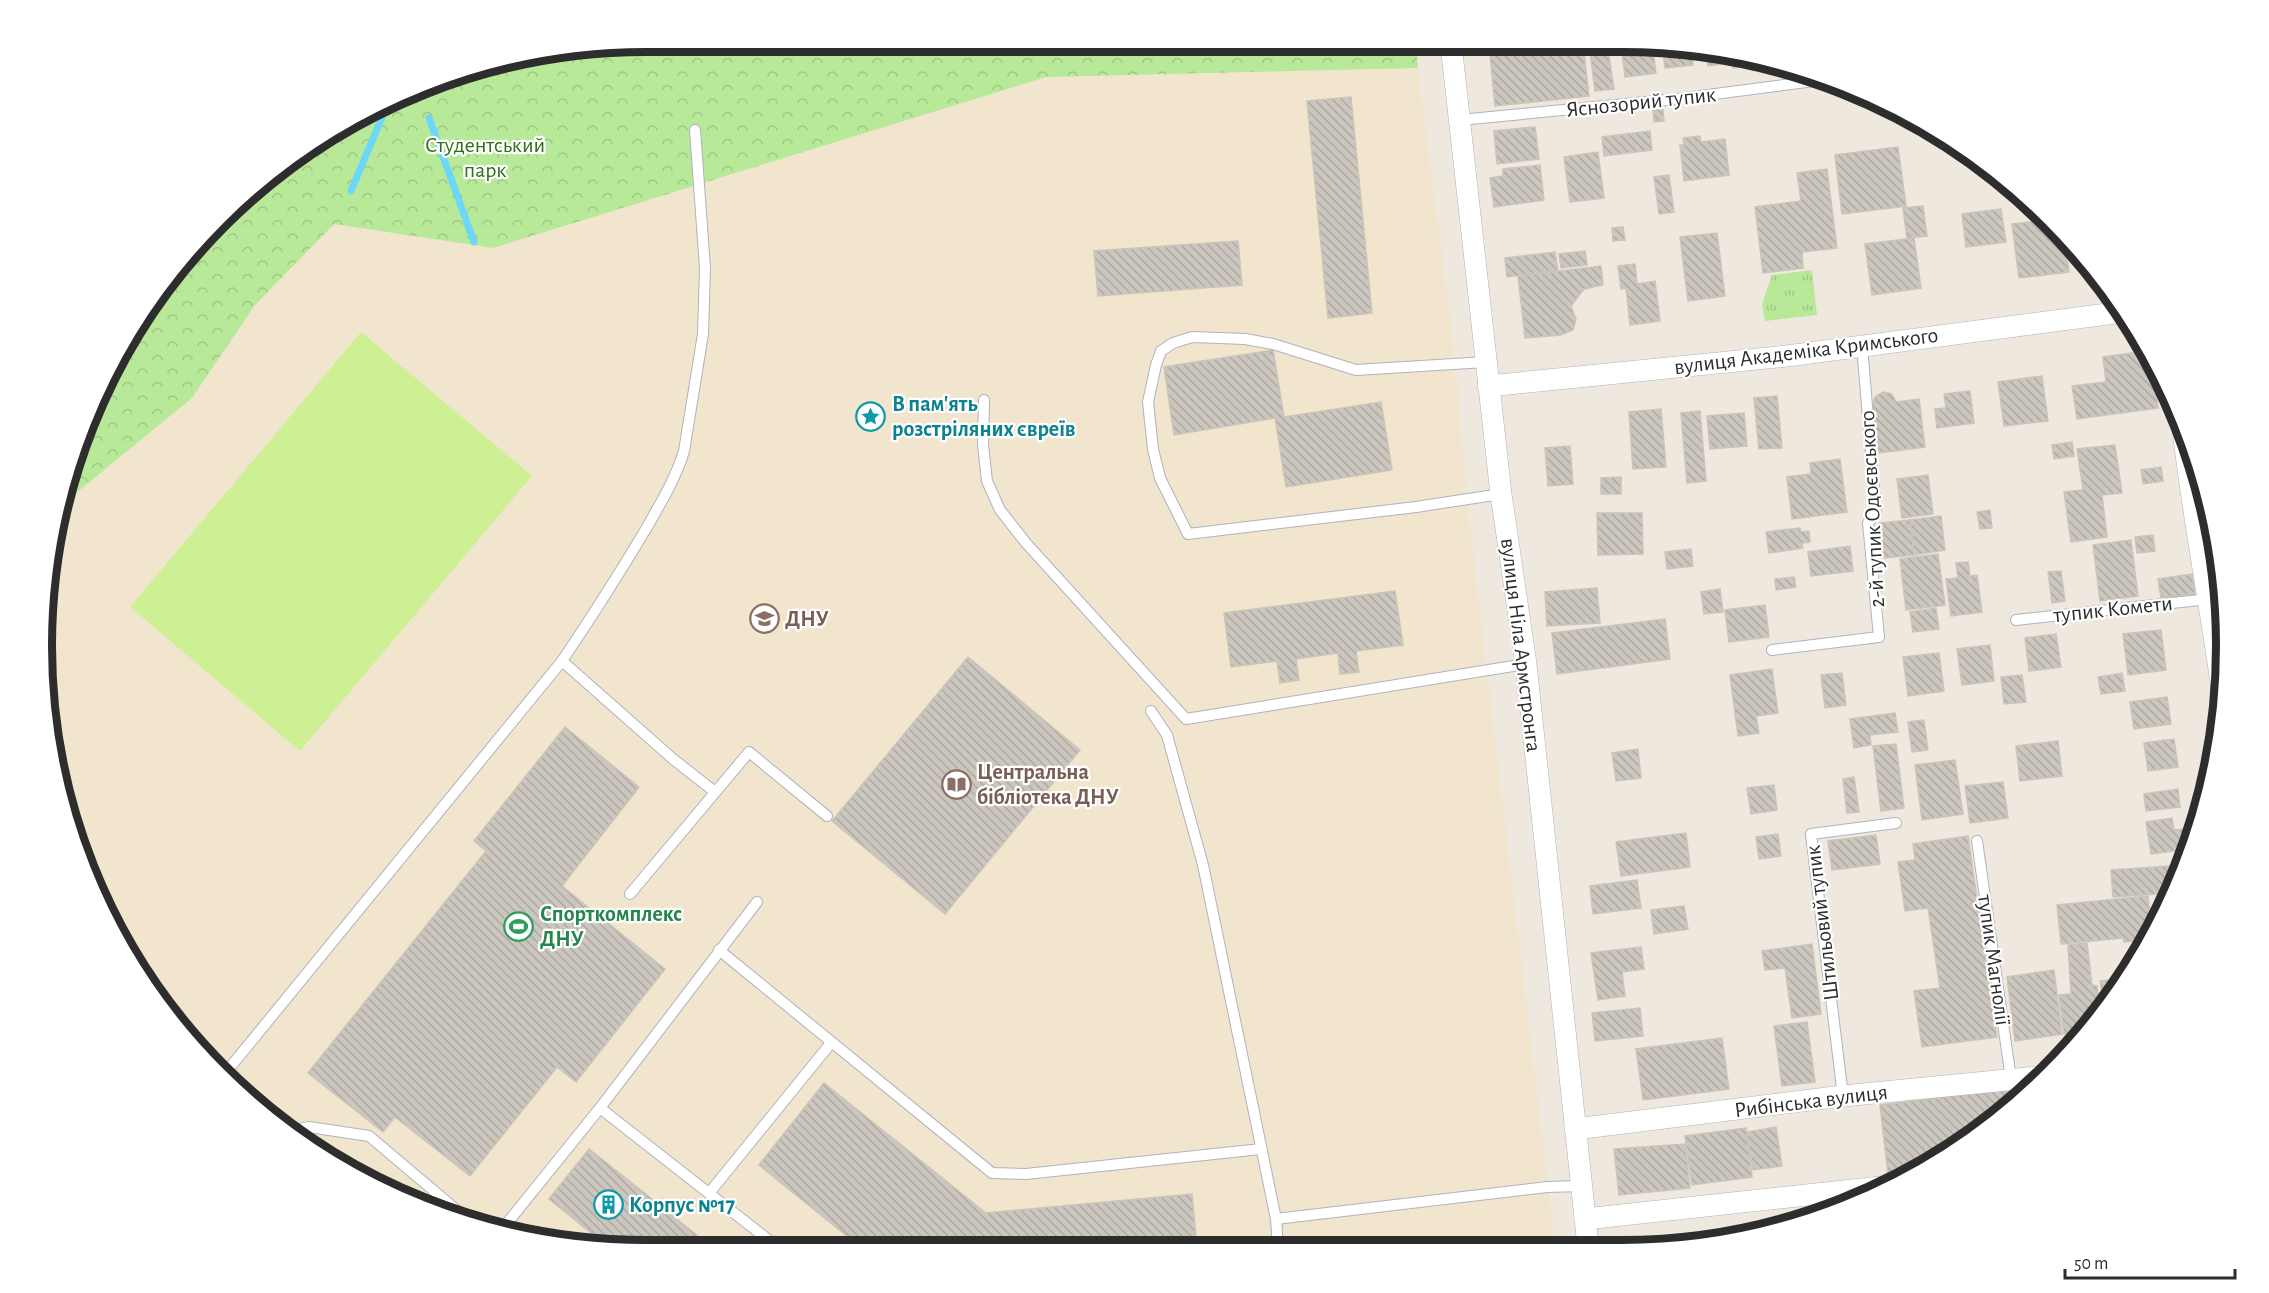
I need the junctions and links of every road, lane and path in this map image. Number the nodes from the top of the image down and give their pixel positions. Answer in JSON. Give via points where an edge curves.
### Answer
{"nodes":[{"id":1,"x":1452,"y":52,"type":"edge"},
{"id":2,"x":1806,"y":82,"type":"edge"},
{"id":3,"x":1460,"y":120,"type":"junction"},
{"id":4,"x":695,"y":130,"type":"dead end"},
{"id":5,"x":2114,"y":313,"type":"edge"},
{"id":6,"x":1862,"y":346,"type":"junction"},
{"id":7,"x":1486,"y":362,"type":"junction"},
{"id":8,"x":1488,"y":386,"type":"junction"},
{"id":9,"x":984,"y":400,"type":"dead end"},
{"id":10,"x":1501,"y":494,"type":"junction"},
{"id":11,"x":2202,"y":517,"type":"edge"},
{"id":12,"x":2210,"y":599,"type":"junction"},
{"id":13,"x":2016,"y":620,"type":"dead end"},
{"id":14,"x":2216,"y":644,"type":"edge"},
{"id":15,"x":1772,"y":650,"type":"dead end"},
{"id":16,"x":562,"y":661,"type":"junction"},
{"id":17,"x":1526,"y":664,"type":"junction"},
{"id":18,"x":1151,"y":711,"type":"dead end"},
{"id":19,"x":715,"y":792,"type":"junction"},
{"id":20,"x":827,"y":816,"type":"dead end"},
{"id":21,"x":1896,"y":823,"type":"dead end"},
{"id":22,"x":1977,"y":841,"type":"dead end"},
{"id":23,"x":630,"y":894,"type":"dead end"},
{"id":24,"x":757,"y":902,"type":"dead end"},
{"id":25,"x":719,"y":950,"type":"junction"},
{"id":26,"x":831,"y":1043,"type":"junction"},
{"id":27,"x":229,"y":1069,"type":"edge"},
{"id":28,"x":2031,"y":1077,"type":"edge"},
{"id":29,"x":2011,"y":1079,"type":"junction"},
{"id":30,"x":1843,"y":1096,"type":"junction"},
{"id":31,"x":600,"y":1108,"type":"junction"},
{"id":32,"x":300,"y":1129,"type":"edge"},
{"id":33,"x":1575,"y":1129,"type":"junction"},
{"id":34,"x":1261,"y":1149,"type":"junction"},
{"id":35,"x":1581,"y":1186,"type":"junction"},
{"id":36,"x":1863,"y":1189,"type":"edge"},
{"id":37,"x":710,"y":1192,"type":"junction"},
{"id":38,"x":455,"y":1209,"type":"edge"},
{"id":39,"x":1276,"y":1219,"type":"junction"},
{"id":40,"x":1586,"y":1219,"type":"junction"},
{"id":41,"x":508,"y":1224,"type":"edge"},
{"id":42,"x":769,"y":1240,"type":"edge"},
{"id":43,"x":1278,"y":1240,"type":"edge"},
{"id":44,"x":1588,"y":1240,"type":"edge"}],
"edges":[{"from":1,"to":3,"type":"street","name":"вулиця Ніла Армстронга"},
{"from":2,"to":3,"type":"lane","name":"Яснозорий тупик"},
{"from":3,"to":7,"type":"street","name":"вулиця Ніла Армстронга"},
{"from":4,"to":16,"type":"lane","via":[[705,279],[703,334],[680,467],[610,590]]},
{"from":5,"to":6,"type":"street","name":"вулиця Академіка Кримського"},
{"from":6,"to":8,"type":"street","name":"вулиця Академіка Кримського"},
{"from":6,"to":15,"type":"lane","name":"2-й тупик Одоєвського","via":[[1876,514],[1868,523],[1879,637]]},
{"from":7,"to":8,"type":"street","name":"вулиця Ніла Армстронга"},
{"from":7,"to":10,"type":"lane","via":[[1356,370],[1273,344],[1192,337],[1161,351],[1148,402],[1150,426],[1160,478],[1188,534]]},
{"from":8,"to":10,"type":"street","name":"вулиця Ніла Армстронга"},
{"from":9,"to":17,"type":"lane","via":[[987,481],[1000,510],[1186,719]]},
{"from":10,"to":17,"type":"street","name":"вулиця Ніла Армстронга"},
{"from":11,"to":12,"type":"street"},
{"from":12,"to":13,"type":"lane","name":"тупик Комети"},
{"from":12,"to":14,"type":"street"},
{"from":16,"to":19,"type":"lane"},
{"from":16,"to":27,"type":"lane"},
{"from":17,"to":33,"type":"street","name":"вулиця Ніла Армстронга"},
{"from":18,"to":34,"type":"lane","via":[[1167,735],[1203,865]]},
{"from":19,"to":20,"type":"lane","via":[[749,752]]},
{"from":19,"to":23,"type":"lane"},
{"from":21,"to":30,"type":"lane","name":"Штильовий тупик","via":[[1811,834]]},
{"from":22,"to":29,"type":"lane","name":"тупик Магнолії"},
{"from":24,"to":25,"type":"lane"},
{"from":25,"to":26,"type":"lane"},
{"from":25,"to":31,"type":"lane"},
{"from":26,"to":34,"type":"lane","via":[[992,1173],[1026,1174]]},
{"from":26,"to":37,"type":"lane"},
{"from":28,"to":29,"type":"street","name":"Рибінська вулиця"},
{"from":29,"to":30,"type":"street","name":"Рибінська вулиця"},
{"from":30,"to":33,"type":"street","name":"Рибінська вулиця"},
{"from":31,"to":37,"type":"lane"},
{"from":31,"to":41,"type":"lane"},
{"from":32,"to":38,"type":"lane","via":[[369,1136]]},
{"from":33,"to":35,"type":"street","name":"вулиця Ніла Армстронга"},
{"from":34,"to":39,"type":"lane"},
{"from":35,"to":39,"type":"lane"},
{"from":35,"to":40,"type":"street","name":"вулиця Ніла Армстронга"},
{"from":36,"to":40,"type":"street"},
{"from":37,"to":42,"type":"lane"},
{"from":39,"to":43,"type":"lane"},
{"from":40,"to":44,"type":"street","name":"вулиця Ніла Армстронга"}]}
